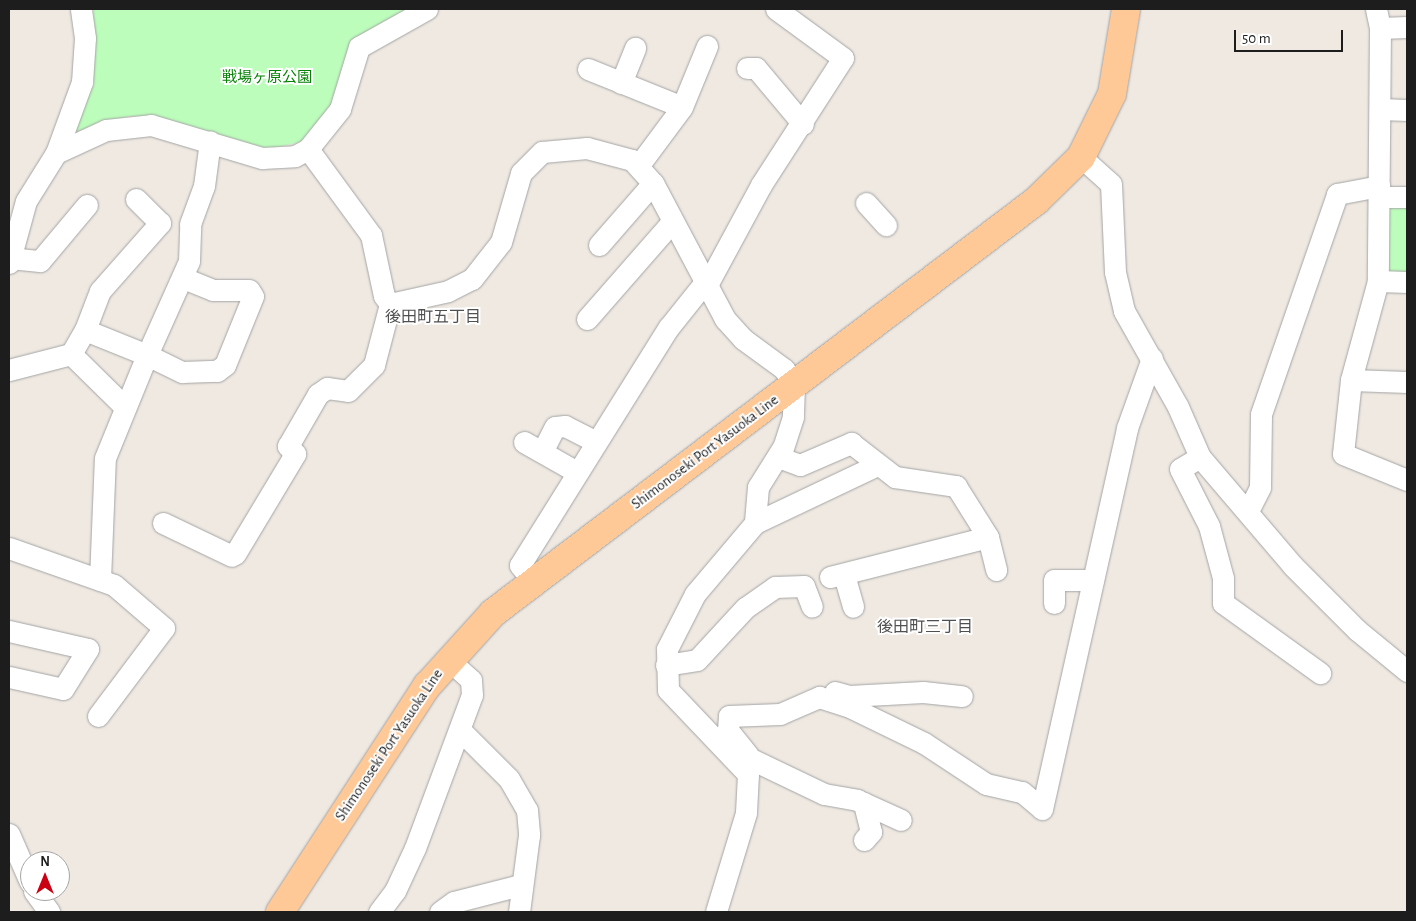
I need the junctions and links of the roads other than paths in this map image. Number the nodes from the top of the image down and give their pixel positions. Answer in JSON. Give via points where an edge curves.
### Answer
{"nodes":[{"id":1,"x":81,"y":9,"type":"edge"},
{"id":2,"x":427,"y":9,"type":"edge"},
{"id":3,"x":776,"y":9,"type":"edge"},
{"id":4,"x":1126,"y":9,"type":"edge"},
{"id":5,"x":1378,"y":18,"type":"edge"},
{"id":6,"x":1407,"y":27,"type":"edge"},
{"id":7,"x":707,"y":46,"type":"dead end"},
{"id":8,"x":635,"y":48,"type":"dead end"},
{"id":9,"x":747,"y":68,"type":"dead end"},
{"id":10,"x":588,"y":69,"type":"dead end"},
{"id":11,"x":621,"y":83,"type":"junction"},
{"id":12,"x":682,"y":107,"type":"junction"},
{"id":13,"x":1380,"y":109,"type":"junction"},
{"id":14,"x":1407,"y":110,"type":"edge"},
{"id":15,"x":803,"y":124,"type":"junction"},
{"id":16,"x":210,"y":141,"type":"junction"},
{"id":17,"x":308,"y":149,"type":"junction"},
{"id":18,"x":56,"y":153,"type":"junction"},
{"id":19,"x":1081,"y":158,"type":"junction"},
{"id":20,"x":639,"y":165,"type":"junction"},
{"id":21,"x":653,"y":183,"type":"junction"},
{"id":22,"x":1379,"y":192,"type":"junction"},
{"id":23,"x":136,"y":198,"type":"dead end"},
{"id":24,"x":1407,"y":198,"type":"edge"},
{"id":25,"x":866,"y":203,"type":"dead end"},
{"id":26,"x":87,"y":205,"type":"dead end"},
{"id":27,"x":672,"y":222,"type":"junction"},
{"id":28,"x":886,"y":225,"type":"dead end"},
{"id":29,"x":599,"y":245,"type":"dead end"},
{"id":30,"x":9,"y":261,"type":"edge"},
{"id":31,"x":183,"y":278,"type":"junction"},
{"id":32,"x":1378,"y":281,"type":"junction"},
{"id":33,"x":1407,"y":282,"type":"edge"},
{"id":34,"x":706,"y":283,"type":"junction"},
{"id":35,"x":390,"y":304,"type":"junction"},
{"id":36,"x":587,"y":319,"type":"dead end"},
{"id":37,"x":85,"y":330,"type":"junction"},
{"id":38,"x":71,"y":354,"type":"junction"},
{"id":39,"x":147,"y":355,"type":"junction"},
{"id":40,"x":1152,"y":358,"type":"junction"},
{"id":41,"x":9,"y":370,"type":"edge"},
{"id":42,"x":1351,"y":380,"type":"junction"},
{"id":43,"x":1407,"y":382,"type":"edge"},
{"id":44,"x":794,"y":385,"type":"junction"},
{"id":45,"x":125,"y":407,"type":"junction"},
{"id":46,"x":524,"y":442,"type":"dead end"},
{"id":47,"x":596,"y":442,"type":"junction"},
{"id":48,"x":542,"y":452,"type":"junction"},
{"id":49,"x":778,"y":457,"type":"junction"},
{"id":50,"x":1200,"y":458,"type":"junction"},
{"id":51,"x":875,"y":466,"type":"junction"},
{"id":52,"x":577,"y":472,"type":"junction"},
{"id":53,"x":1407,"y":480,"type":"edge"},
{"id":54,"x":1248,"y":511,"type":"junction"},
{"id":55,"x":163,"y":523,"type":"dead end"},
{"id":56,"x":756,"y":523,"type":"junction"},
{"id":57,"x":988,"y":537,"type":"junction"},
{"id":58,"x":9,"y":548,"type":"edge"},
{"id":59,"x":996,"y":570,"type":"dead end"},
{"id":60,"x":100,"y":580,"type":"junction"},
{"id":61,"x":532,"y":580,"type":"junction"},
{"id":62,"x":1093,"y":580,"type":"junction"},
{"id":63,"x":1054,"y":603,"type":"dead end"},
{"id":64,"x":812,"y":607,"type":"dead end"},
{"id":65,"x":853,"y":607,"type":"dead end"},
{"id":66,"x":9,"y":631,"type":"edge"},
{"id":67,"x":448,"y":659,"type":"junction"},
{"id":68,"x":666,"y":665,"type":"junction"},
{"id":69,"x":1407,"y":671,"type":"edge"},
{"id":70,"x":1320,"y":673,"type":"dead end"},
{"id":71,"x":9,"y":677,"type":"edge"},
{"id":72,"x":962,"y":696,"type":"dead end"},
{"id":73,"x":819,"y":697,"type":"junction"},
{"id":74,"x":98,"y":716,"type":"dead end"},
{"id":75,"x":460,"y":730,"type":"junction"},
{"id":76,"x":747,"y":763,"type":"junction"},
{"id":77,"x":864,"y":802,"type":"junction"},
{"id":78,"x":901,"y":820,"type":"dead end"},
{"id":79,"x":9,"y":834,"type":"edge"},
{"id":80,"x":864,"y":840,"type":"dead end"},
{"id":81,"x":20,"y":859,"type":"edge"},
{"id":82,"x":520,"y":885,"type":"junction"},
{"id":83,"x":41,"y":901,"type":"edge"},
{"id":84,"x":49,"y":912,"type":"edge"},
{"id":85,"x":280,"y":912,"type":"edge"},
{"id":86,"x":379,"y":912,"type":"edge"},
{"id":87,"x":440,"y":912,"type":"edge"},
{"id":88,"x":519,"y":912,"type":"edge"},
{"id":89,"x":716,"y":912,"type":"edge"}],
"edges":[{"from":1,"to":18,"type":"street","via":[[82,82]]},
{"from":2,"to":17,"type":"street","via":[[359,47],[342,105]]},
{"from":3,"to":15,"type":"street","via":[[843,58]]},
{"from":4,"to":19,"type":"main road","name":"Shimonoseki Port Yasuoka Line","via":[[1112,94]]},
{"from":5,"to":6,"type":"street"},
{"from":5,"to":13,"type":"street"},
{"from":7,"to":12,"type":"street"},
{"from":8,"to":11,"type":"street"},
{"from":9,"to":15,"type":"street","via":[[756,68]]},
{"from":10,"to":11,"type":"street"},
{"from":11,"to":12,"type":"street"},
{"from":12,"to":20,"type":"street"},
{"from":13,"to":14,"type":"street"},
{"from":13,"to":22,"type":"street"},
{"from":15,"to":34,"type":"street","via":[[761,185]]},
{"from":16,"to":17,"type":"street","via":[[262,158],[295,156]]},
{"from":16,"to":18,"type":"street","via":[[167,127],[130,125],[81,139]]},
{"from":16,"to":31,"type":"street"},
{"from":17,"to":35,"type":"street","via":[[371,235],[384,296]]},
{"from":18,"to":30,"type":"street","via":[[26,201]]},
{"from":19,"to":40,"type":"street","via":[[1111,184],[1118,293],[1134,332]]},
{"from":19,"to":44,"type":"main road","name":"Shimonoseki Port Yasuoka Line","via":[[1036,201]]},
{"from":20,"to":21,"type":"street"},
{"from":20,"to":35,"type":"street","via":[[601,150],[567,147],[542,152],[521,173],[501,242],[472,278],[448,291]]},
{"from":21,"to":27,"type":"street"},
{"from":21,"to":29,"type":"street"},
{"from":22,"to":24,"type":"street"},
{"from":22,"to":32,"type":"street"},
{"from":22,"to":54,"type":"street","via":[[1337,194],[1262,414],[1260,488]]},
{"from":23,"to":37,"type":"street","via":[[160,223],[100,291]]},
{"from":25,"to":28,"type":"street"},
{"from":26,"to":30,"type":"street","via":[[40,260]]},
{"from":27,"to":34,"type":"street"},
{"from":27,"to":36,"type":"street"},
{"from":31,"to":39,"type":"street"},
{"from":31,"to":39,"type":"street","via":[[213,290],[249,290],[253,296],[225,365],[217,371],[182,372]]},
{"from":32,"to":33,"type":"street"},
{"from":32,"to":42,"type":"street"},
{"from":34,"to":44,"type":"street","via":[[738,334],[784,369]]},
{"from":34,"to":47,"type":"street","via":[[669,326]]},
{"from":35,"to":55,"type":"street","via":[[374,364],[348,391],[327,388],[318,394],[288,446],[295,454],[234,555]]},
{"from":37,"to":38,"type":"street"},
{"from":37,"to":39,"type":"street"},
{"from":38,"to":41,"type":"street"},
{"from":38,"to":45,"type":"street"},
{"from":39,"to":45,"type":"street"},
{"from":40,"to":50,"type":"street"},
{"from":40,"to":62,"type":"street","via":[[1127,428]]},
{"from":42,"to":43,"type":"street"},
{"from":42,"to":53,"type":"street","via":[[1343,454]]},
{"from":44,"to":49,"type":"street","via":[[793,417]]},
{"from":44,"to":61,"type":"main road","name":"Shimonoseki Port Yasuoka Line"},
{"from":45,"to":60,"type":"street","via":[[105,458]]},
{"from":46,"to":48,"type":"street"},
{"from":47,"to":48,"type":"street","via":[[565,426],[555,427]]},
{"from":47,"to":52,"type":"street"},
{"from":48,"to":52,"type":"street"},
{"from":49,"to":51,"type":"street","via":[[800,465],[851,442]]},
{"from":49,"to":56,"type":"street","via":[[758,488]]},
{"from":50,"to":54,"type":"street"},
{"from":50,"to":70,"type":"street","via":[[1180,469],[1211,533],[1223,578],[1223,603]]},
{"from":51,"to":56,"type":"street"},
{"from":51,"to":57,"type":"street","via":[[895,477],[956,486]]},
{"from":52,"to":61,"type":"street","via":[[520,564]]},
{"from":54,"to":69,"type":"street","via":[[1293,566],[1357,630]]},
{"from":56,"to":68,"type":"street","via":[[695,594],[670,639]]},
{"from":57,"to":59,"type":"street"},
{"from":57,"to":65,"type":"street","via":[[837,576]]},
{"from":58,"to":60,"type":"street"},
{"from":60,"to":74,"type":"street","via":[[114,585],[164,628]]},
{"from":61,"to":67,"type":"main road","name":"Shimonoseki Port Yasuoka Line"},
{"from":62,"to":63,"type":"street","via":[[1054,580]]},
{"from":62,"to":73,"type":"street","via":[[1042,808],[1022,792],[986,784],[924,744],[852,708]]},
{"from":64,"to":68,"type":"street","via":[[804,586],[775,587],[745,608],[697,660]]},
{"from":66,"to":71,"type":"street","via":[[88,649],[63,689]]},
{"from":67,"to":75,"type":"street","via":[[474,686]]},
{"from":67,"to":85,"type":"main road","name":"Shimonoseki Port Yasuoka Line","via":[[387,743]]},
{"from":68,"to":76,"type":"street","via":[[665,681],[672,697]]},
{"from":72,"to":73,"type":"street","via":[[923,692],[849,696],[829,690]]},
{"from":73,"to":76,"type":"street","via":[[780,714],[729,716],[728,730]]},
{"from":75,"to":82,"type":"street","via":[[509,779],[527,810],[529,835]]},
{"from":75,"to":86,"type":"street","via":[[396,891]]},
{"from":76,"to":77,"type":"street","via":[[824,794]]},
{"from":76,"to":89,"type":"street","via":[[749,790],[746,813]]},
{"from":77,"to":78,"type":"street"},
{"from":77,"to":80,"type":"street","via":[[871,832]]},
{"from":79,"to":81,"type":"street"},
{"from":82,"to":87,"type":"street","via":[[454,902]]},
{"from":82,"to":88,"type":"street"},
{"from":83,"to":84,"type":"street"}]}
